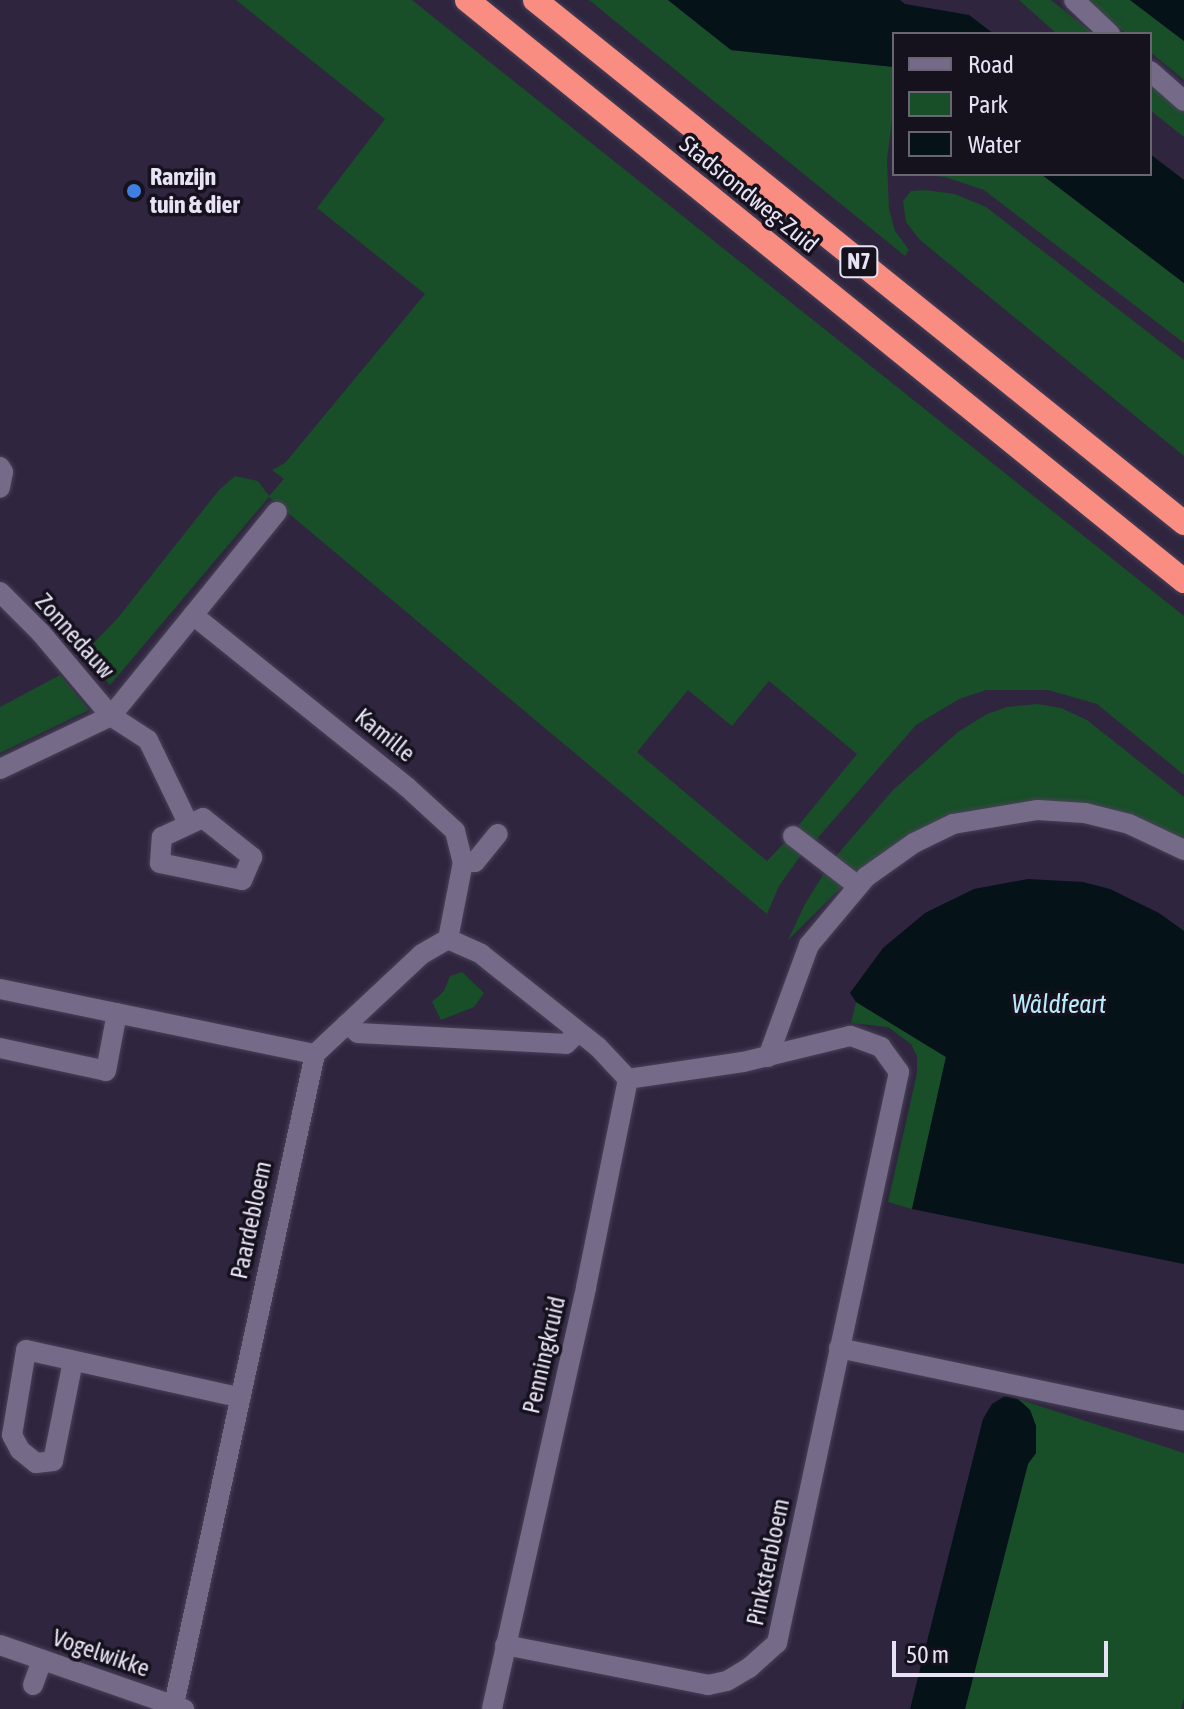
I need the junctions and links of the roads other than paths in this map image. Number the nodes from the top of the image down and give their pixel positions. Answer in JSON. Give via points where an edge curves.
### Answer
{"nodes":[{"id":1,"x":467,"y":0,"type":"edge"},
{"id":2,"x":535,"y":0,"type":"edge"},
{"id":3,"x":1074,"y":0,"type":"edge"},
{"id":4,"x":1108,"y":32,"type":"edge"},
{"id":5,"x":1152,"y":73,"type":"edge"},
{"id":6,"x":1184,"y":101,"type":"edge"},
{"id":7,"x":0,"y":467,"type":"edge"},
{"id":8,"x":0,"y":488,"type":"edge"},
{"id":9,"x":277,"y":512,"type":"dead end"},
{"id":10,"x":1184,"y":523,"type":"edge"},
{"id":11,"x":1184,"y":581,"type":"edge"},
{"id":12,"x":0,"y":592,"type":"edge"},
{"id":13,"x":193,"y":615,"type":"junction"},
{"id":14,"x":111,"y":716,"type":"junction"},
{"id":15,"x":0,"y":769,"type":"edge"},
{"id":16,"x":188,"y":823,"type":"dead end"},
{"id":17,"x":498,"y":834,"type":"dead end"},
{"id":18,"x":793,"y":836,"type":"dead end"},
{"id":19,"x":1184,"y":850,"type":"edge"},
{"id":20,"x":463,"y":862,"type":"junction"},
{"id":21,"x":858,"y":886,"type":"junction"},
{"id":22,"x":448,"y":939,"type":"junction"},
{"id":23,"x":0,"y":989,"type":"edge"},
{"id":24,"x":117,"y":1013,"type":"junction"},
{"id":25,"x":347,"y":1024,"type":"junction"},
{"id":26,"x":578,"y":1032,"type":"junction"},
{"id":27,"x":0,"y":1048,"type":"edge"},
{"id":28,"x":315,"y":1054,"type":"junction"},
{"id":29,"x":768,"y":1057,"type":"junction"},
{"id":30,"x":628,"y":1079,"type":"junction"},
{"id":31,"x":839,"y":1348,"type":"junction"},
{"id":32,"x":73,"y":1361,"type":"junction"},
{"id":33,"x":238,"y":1397,"type":"junction"},
{"id":34,"x":1184,"y":1421,"type":"edge"},
{"id":35,"x":0,"y":1645,"type":"edge"},
{"id":36,"x":505,"y":1645,"type":"junction"},
{"id":37,"x":42,"y":1660,"type":"junction"},
{"id":38,"x":33,"y":1685,"type":"dead end"},
{"id":39,"x":177,"y":1708,"type":"edge"},
{"id":40,"x":492,"y":1709,"type":"edge"}],
"edges":[{"from":1,"to":11,"type":"highway","name":"Stadsrondweg-Zuid","number":"N7"},
{"from":2,"to":10,"type":"highway","name":"Stadsrondweg-Zuid","number":"N7"},
{"from":3,"to":4,"type":"street"},
{"from":5,"to":6,"type":"street"},
{"from":7,"to":8,"type":"street"},
{"from":9,"to":13,"type":"street"},
{"from":12,"to":14,"type":"street","name":"Zonnedauw"},
{"from":13,"to":14,"type":"street"},
{"from":13,"to":20,"type":"street","name":"Kamille","via":[[407,787],[455,831]]},
{"from":14,"to":15,"type":"street"},
{"from":14,"to":16,"type":"street","via":[[148,740]]},
{"from":17,"to":20,"type":"street","via":[[475,862]]},
{"from":18,"to":21,"type":"street"},
{"from":19,"to":21,"type":"street","via":[[1129,824],[1085,813],[1038,810],[953,824],[914,843]]},
{"from":20,"to":22,"type":"street"},
{"from":21,"to":29,"type":"street","via":[[809,945]]},
{"from":22,"to":25,"type":"street","via":[[422,954]]},
{"from":22,"to":26,"type":"street","via":[[481,954]]},
{"from":23,"to":24,"type":"street"},
{"from":24,"to":27,"type":"street","via":[[106,1071]]},
{"from":24,"to":28,"type":"street"},
{"from":25,"to":26,"type":"street","via":[[358,1033],[566,1044]]},
{"from":25,"to":28,"type":"street"},
{"from":26,"to":30,"type":"street"},
{"from":28,"to":33,"type":"street","name":"Paardebloem"},
{"from":29,"to":30,"type":"street","name":"Pinksterbloem"},
{"from":29,"to":31,"type":"street","name":"Pinksterbloem","via":[[850,1036],[881,1047],[899,1072]]},
{"from":30,"to":36,"type":"street","name":"Penningkruid"},
{"from":31,"to":34,"type":"street"},
{"from":31,"to":36,"type":"street","name":"Pinksterbloem","via":[[777,1643],[749,1668],[708,1685]]},
{"from":32,"to":32,"type":"street","via":[[53,1461],[36,1463],[12,1435],[26,1350]]},
{"from":32,"to":33,"type":"street"},
{"from":33,"to":39,"type":"street","name":"Paardebloem"},
{"from":35,"to":37,"type":"street","name":"Vogelwikke"},
{"from":36,"to":40,"type":"street","name":"Penningkruid"},
{"from":37,"to":38,"type":"street"},
{"from":37,"to":39,"type":"street","name":"Vogelwikke"}]}
